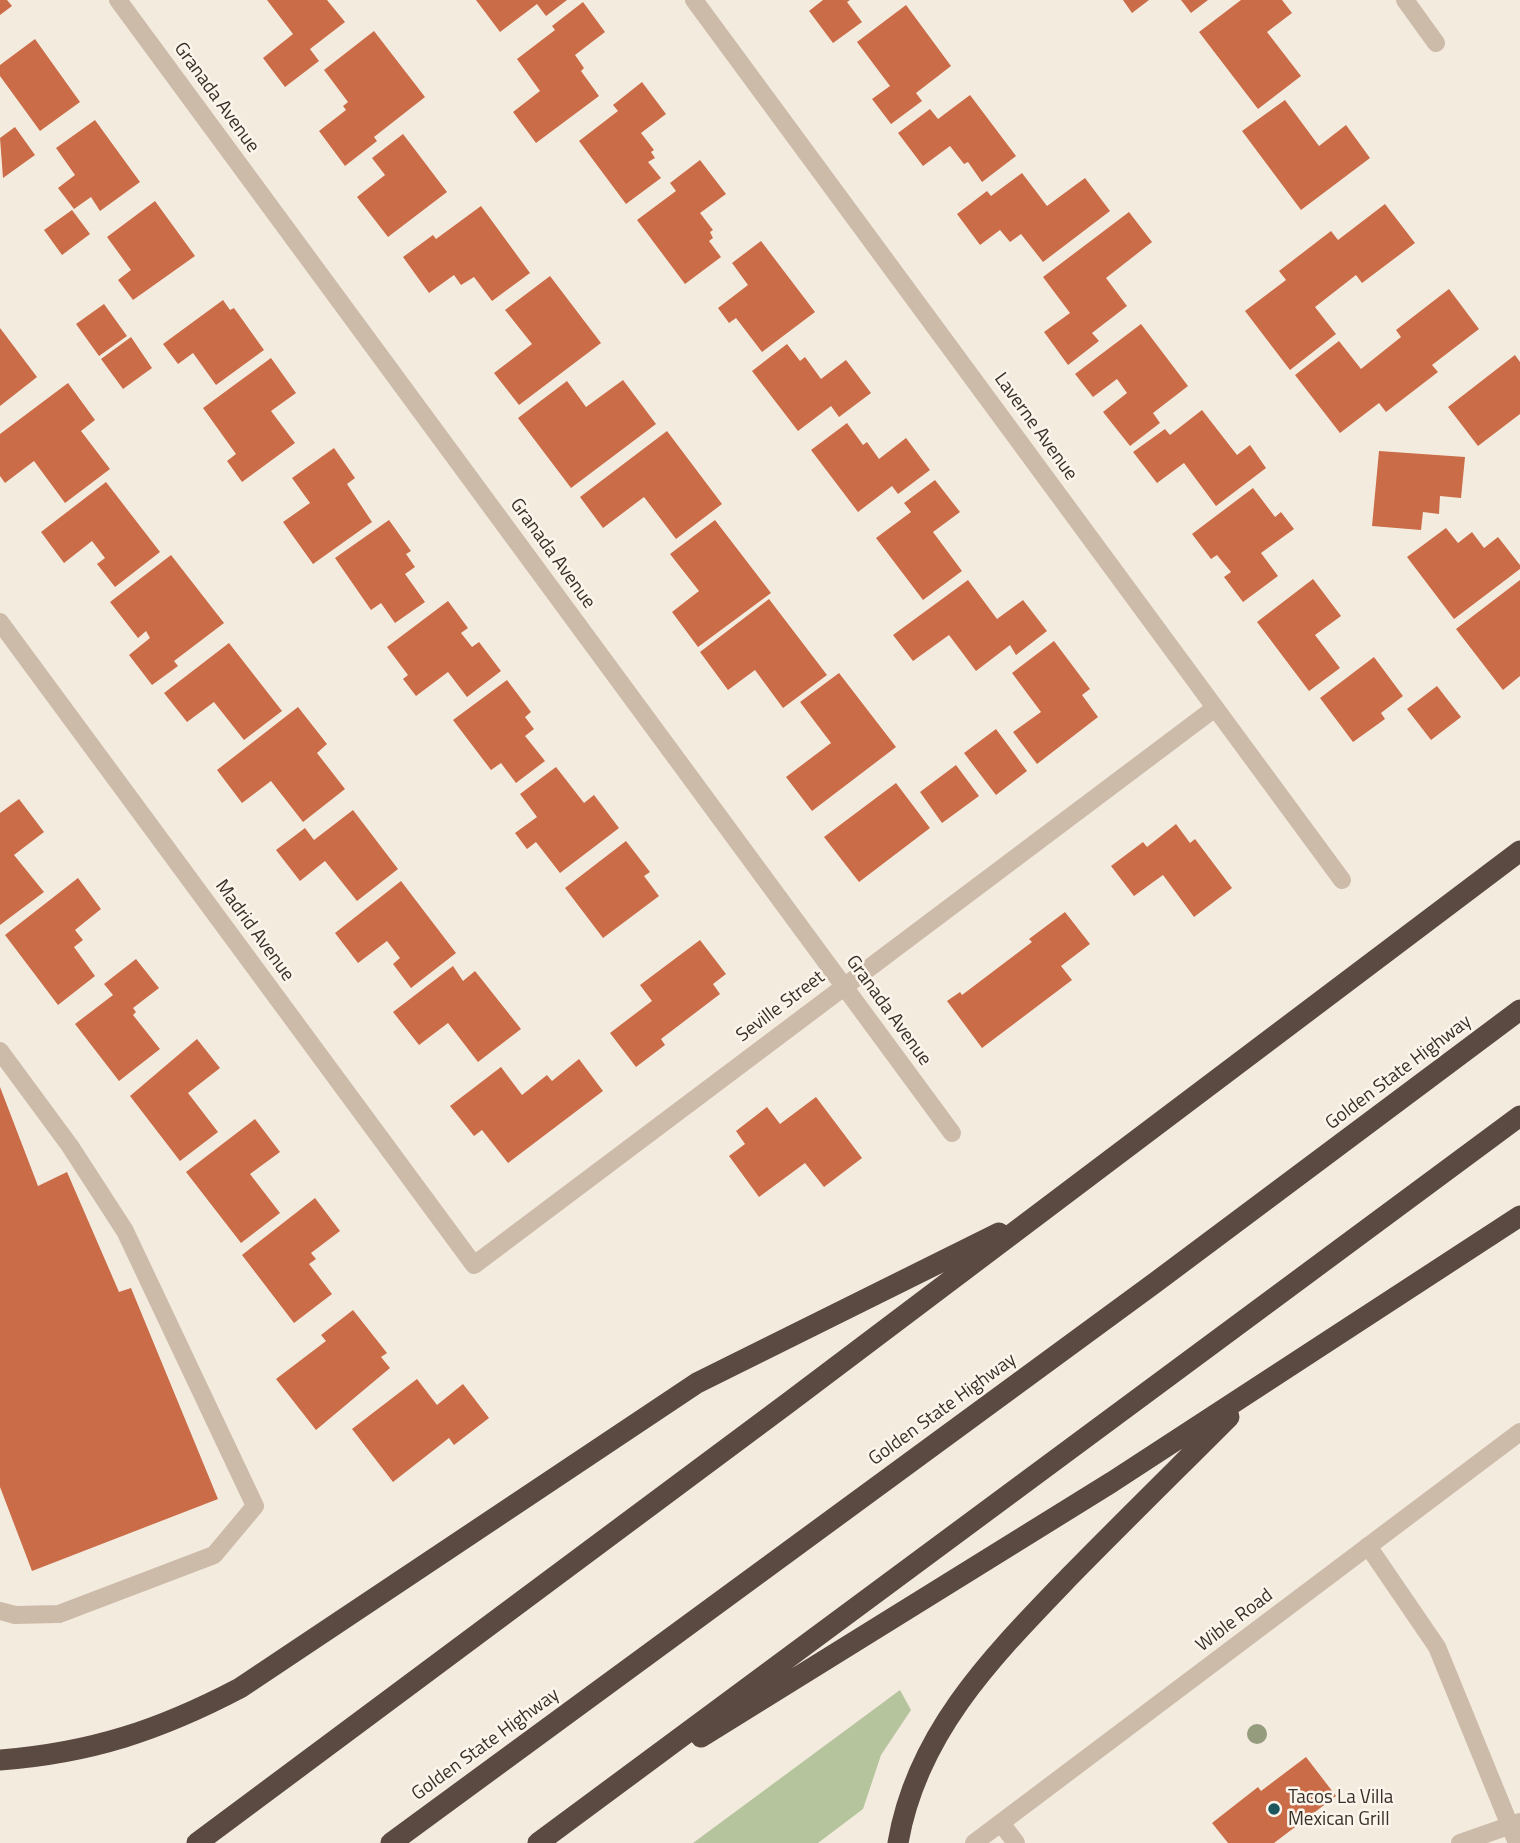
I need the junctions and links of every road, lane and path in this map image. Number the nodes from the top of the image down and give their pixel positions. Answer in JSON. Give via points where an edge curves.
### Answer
{"nodes":[{"id":1,"x":118,"y":0,"type":"edge"},
{"id":2,"x":694,"y":0,"type":"edge"},
{"id":3,"x":1405,"y":0,"type":"edge"},
{"id":4,"x":1436,"y":43,"type":"dead end"},
{"id":5,"x":0,"y":622,"type":"edge"},
{"id":6,"x":1215,"y":708,"type":"junction"},
{"id":7,"x":1520,"y":852,"type":"edge"},
{"id":8,"x":1342,"y":880,"type":"dead end"},
{"id":9,"x":844,"y":986,"type":"junction"},
{"id":10,"x":1520,"y":1010,"type":"edge"},
{"id":11,"x":0,"y":1051,"type":"edge"},
{"id":12,"x":1520,"y":1116,"type":"edge"},
{"id":13,"x":952,"y":1133,"type":"dead end"},
{"id":14,"x":1039,"y":1214,"type":"junction"},
{"id":15,"x":1520,"y":1216,"type":"edge"},
{"id":16,"x":474,"y":1265,"type":"joint"},
{"id":17,"x":1260,"y":1386,"type":"junction"},
{"id":18,"x":1520,"y":1432,"type":"edge"},
{"id":19,"x":1368,"y":1546,"type":"junction"},
{"id":20,"x":0,"y":1611,"type":"edge"},
{"id":21,"x":0,"y":1760,"type":"edge"},
{"id":22,"x":584,"y":1808,"type":"junction"},
{"id":23,"x":1001,"y":1823,"type":"junction"},
{"id":24,"x":1516,"y":1830,"type":"edge"},
{"id":25,"x":197,"y":1843,"type":"edge"},
{"id":26,"x":391,"y":1843,"type":"edge"},
{"id":27,"x":538,"y":1843,"type":"edge"},
{"id":28,"x":898,"y":1843,"type":"edge"},
{"id":29,"x":974,"y":1843,"type":"edge"},
{"id":30,"x":1016,"y":1843,"type":"edge"},
{"id":31,"x":1460,"y":1843,"type":"edge"}],
"edges":[{"from":1,"to":9,"type":"street","name":"Granada Avenue"},
{"from":2,"to":6,"type":"street","name":"Laverne Avenue"},
{"from":3,"to":4,"type":"street"},
{"from":5,"to":16,"type":"street","name":"Madrid Avenue"},
{"from":6,"to":8,"type":"street","name":"Laverne Avenue"},
{"from":6,"to":9,"type":"street","name":"Seville Street"},
{"from":7,"to":14,"type":"highway"},
{"from":9,"to":13,"type":"street","name":"Granada Avenue"},
{"from":9,"to":16,"type":"street","name":"Seville Street"},
{"from":10,"to":26,"type":"highway","name":"Golden State Highway"},
{"from":11,"to":20,"type":"street","via":[[71,1146],[125,1231],[255,1506],[214,1555],[59,1614]]},
{"from":12,"to":22,"type":"highway"},
{"from":14,"to":21,"type":"highway","via":[[697,1383],[240,1688],[147,1732],[97,1747]]},
{"from":14,"to":25,"type":"highway"},
{"from":15,"to":17,"type":"highway"},
{"from":17,"to":22,"type":"highway","via":[[860,1640]]},
{"from":17,"to":28,"type":"highway","via":[[979,1673],[932,1742],[906,1806]]},
{"from":18,"to":19,"type":"street","name":"Wible Road"},
{"from":19,"to":23,"type":"street","name":"Wible Road"},
{"from":19,"to":24,"type":"street","via":[[1437,1647]]},
{"from":22,"to":27,"type":"highway"},
{"from":23,"to":29,"type":"street","name":"Wible Road"},
{"from":23,"to":30,"type":"street"},
{"from":24,"to":31,"type":"street"}]}
